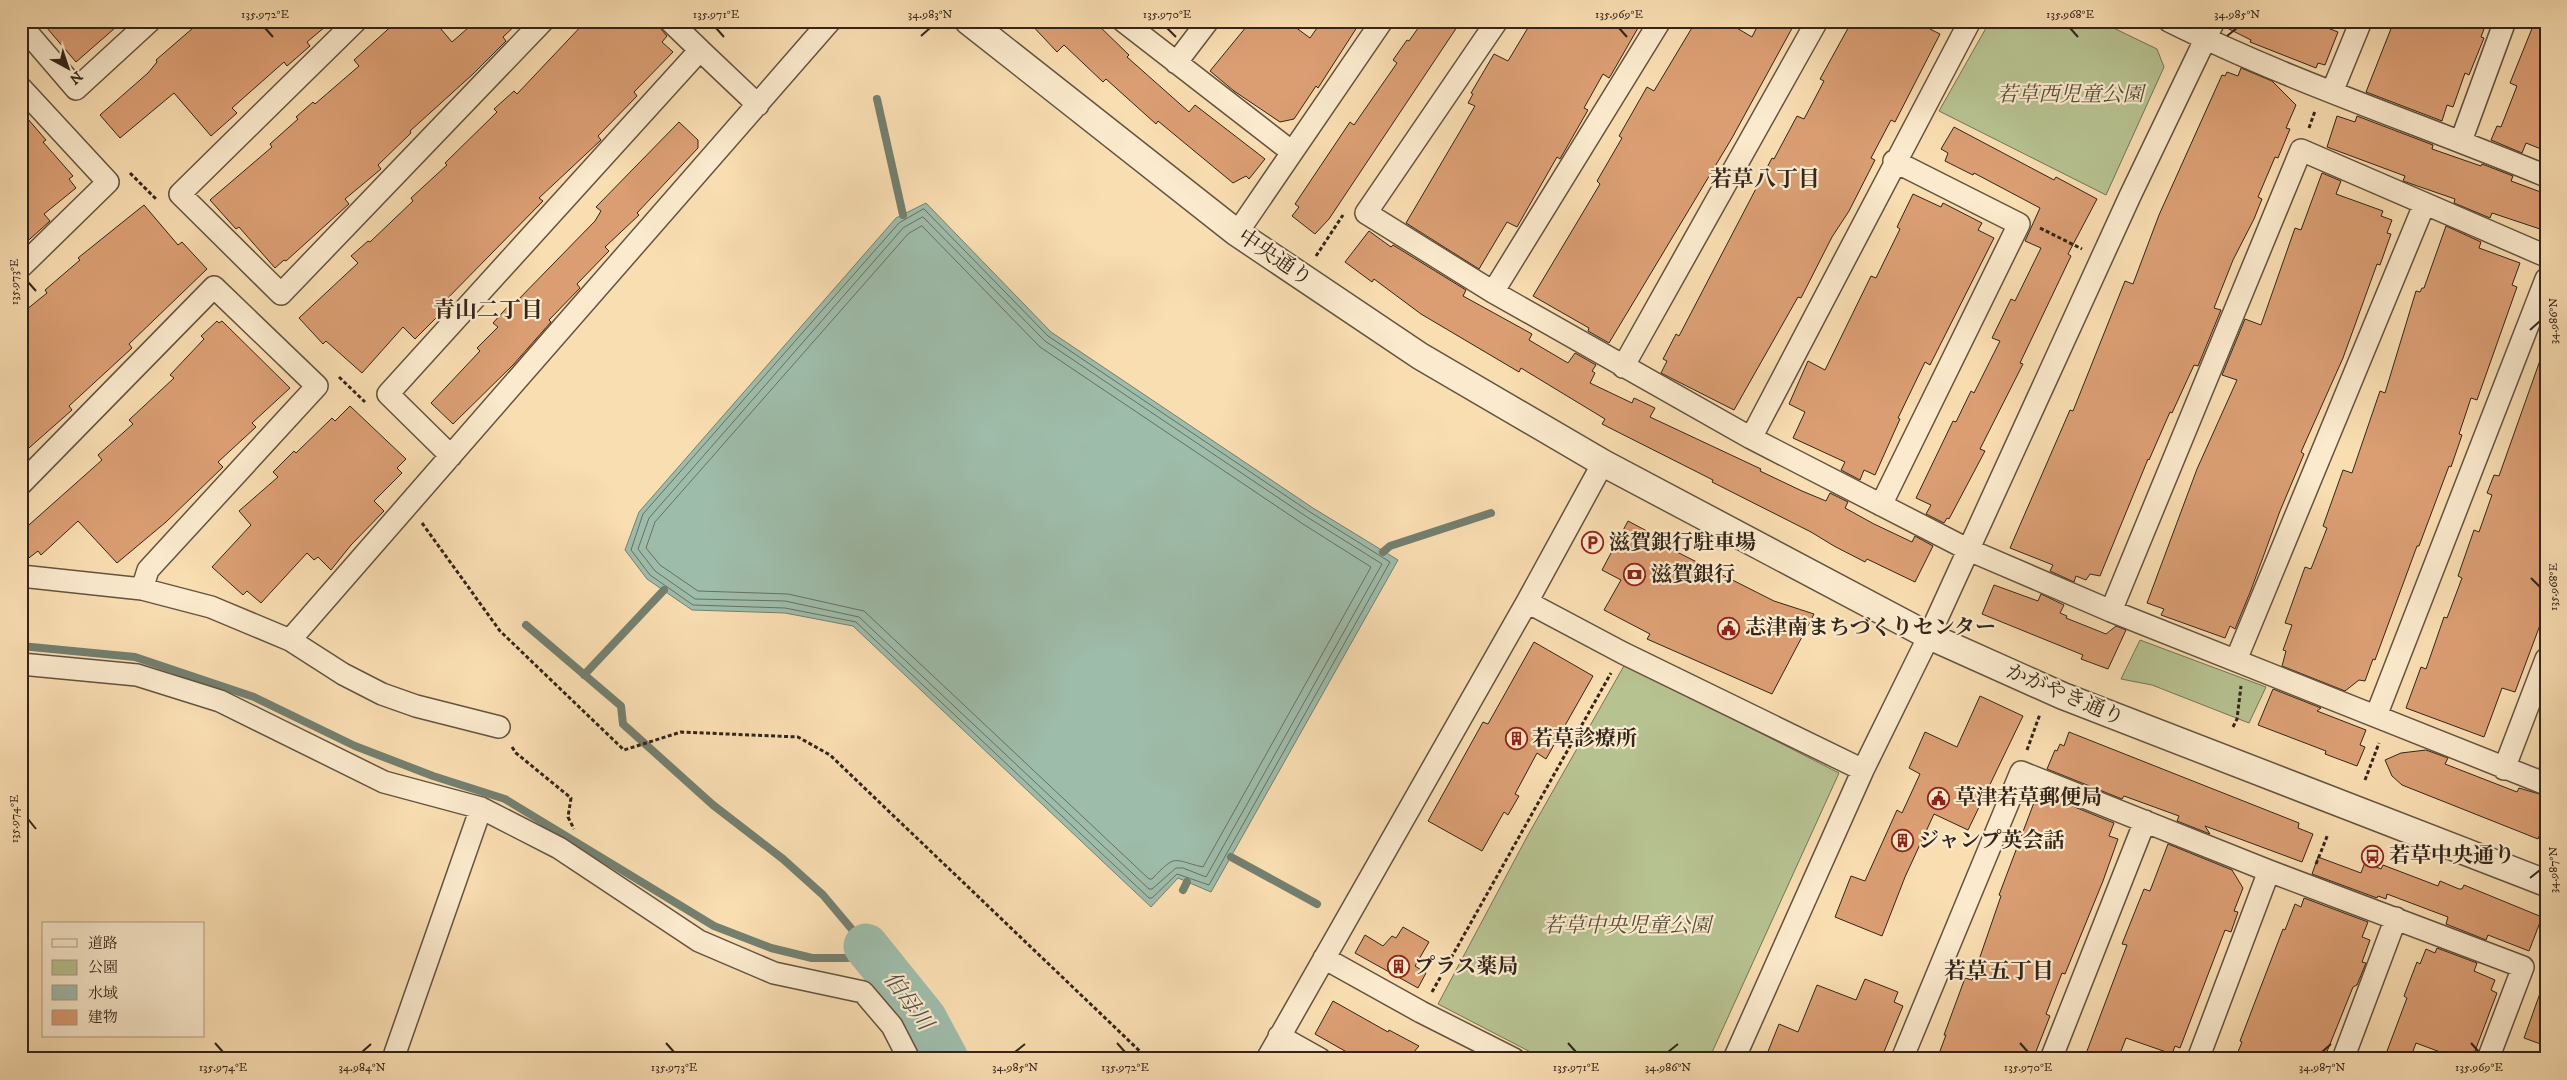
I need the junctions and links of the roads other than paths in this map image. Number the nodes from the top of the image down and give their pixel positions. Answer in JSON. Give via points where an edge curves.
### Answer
{"nodes":[{"id":1,"x":150,"y":21,"type":"edge"},
{"id":2,"x":356,"y":21,"type":"edge"},
{"id":3,"x":542,"y":21,"type":"edge"},
{"id":4,"x":670,"y":21,"type":"edge"},
{"id":5,"x":830,"y":21,"type":"edge"},
{"id":6,"x":968,"y":21,"type":"edge"},
{"id":7,"x":1123,"y":21,"type":"edge"},
{"id":8,"x":1208,"y":21,"type":"edge"},
{"id":9,"x":1382,"y":21,"type":"edge"},
{"id":10,"x":1497,"y":21,"type":"edge"},
{"id":11,"x":1660,"y":21,"type":"edge"},
{"id":12,"x":1818,"y":21,"type":"edge"},
{"id":13,"x":1970,"y":21,"type":"edge"},
{"id":14,"x":2169,"y":21,"type":"edge"},
{"id":15,"x":2361,"y":21,"type":"edge"},
{"id":16,"x":2505,"y":21,"type":"edge"},
{"id":17,"x":21,"y":25,"type":"edge"},
{"id":18,"x":2210,"y":30,"type":"edge"},
{"id":19,"x":700,"y":50,"type":"junction"},
{"id":20,"x":1176,"y":63,"type":"junction"},
{"id":21,"x":21,"y":88,"type":"edge"},
{"id":22,"x":2328,"y":90,"type":"junction"},
{"id":23,"x":758,"y":105,"type":"junction"},
{"id":24,"x":2461,"y":141,"type":"junction"},
{"id":25,"x":1292,"y":152,"type":"junction"},
{"id":26,"x":1894,"y":161,"type":"junction"},
{"id":27,"x":2546,"y":176,"type":"edge"},
{"id":28,"x":2424,"y":206,"type":"junction"},
{"id":29,"x":1237,"y":233,"type":"junction"},
{"id":30,"x":2546,"y":256,"type":"edge"},
{"id":31,"x":21,"y":267,"type":"edge"},
{"id":32,"x":2546,"y":279,"type":"edge"},
{"id":33,"x":1493,"y":292,"type":"junction"},
{"id":34,"x":1623,"y":367,"type":"junction"},
{"id":35,"x":1751,"y":438,"type":"junction"},
{"id":36,"x":451,"y":456,"type":"junction"},
{"id":37,"x":1603,"y":463,"type":"junction"},
{"id":38,"x":21,"y":484,"type":"edge"},
{"id":39,"x":1881,"y":505,"type":"junction"},
{"id":40,"x":1969,"y":550,"type":"junction"},
{"id":41,"x":21,"y":576,"type":"edge"},
{"id":42,"x":142,"y":589,"type":"junction"},
{"id":43,"x":1527,"y":602,"type":"junction"},
{"id":44,"x":2111,"y":611,"type":"junction"},
{"id":45,"x":1929,"y":636,"type":"junction"},
{"id":46,"x":290,"y":640,"type":"junction"},
{"id":47,"x":2546,"y":659,"type":"edge"},
{"id":48,"x":2242,"y":663,"type":"junction"},
{"id":49,"x":21,"y":664,"type":"edge"},
{"id":50,"x":2382,"y":719,"type":"junction"},
{"id":51,"x":499,"y":727,"type":"road end"},
{"id":52,"x":2504,"y":768,"type":"junction"},
{"id":53,"x":1863,"y":770,"type":"junction"},
{"id":54,"x":2546,"y":784,"type":"edge"},
{"id":55,"x":481,"y":808,"type":"junction"},
{"id":56,"x":2145,"y":820,"type":"junction"},
{"id":57,"x":2270,"y":872,"type":"junction"},
{"id":58,"x":2546,"y":883,"type":"edge"},
{"id":59,"x":2396,"y":918,"type":"junction"},
{"id":60,"x":1324,"y":958,"type":"junction"},
{"id":61,"x":1279,"y":1036,"type":"junction"},
{"id":62,"x":394,"y":1059,"type":"edge"},
{"id":63,"x":909,"y":1059,"type":"edge"},
{"id":64,"x":1267,"y":1059,"type":"edge"},
{"id":65,"x":1320,"y":1059,"type":"edge"},
{"id":66,"x":1514,"y":1059,"type":"edge"},
{"id":67,"x":1734,"y":1059,"type":"edge"},
{"id":68,"x":1902,"y":1059,"type":"edge"},
{"id":69,"x":2051,"y":1059,"type":"edge"},
{"id":70,"x":2198,"y":1059,"type":"edge"},
{"id":71,"x":2343,"y":1059,"type":"edge"},
{"id":72,"x":2488,"y":1059,"type":"edge"}],
"edges":[{"from":1,"to":17,"type":"street","via":[[76,89]]},
{"from":2,"to":3,"type":"street","via":[[180,194],[281,294]]},
{"from":4,"to":19,"type":"street"},
{"from":5,"to":23,"type":"street"},
{"from":6,"to":29,"type":"street","name":"中央通り"},
{"from":7,"to":20,"type":"street"},
{"from":8,"to":20,"type":"street"},
{"from":9,"to":25,"type":"street"},
{"from":10,"to":33,"type":"street","via":[[1366,213]]},
{"from":11,"to":33,"type":"street"},
{"from":12,"to":34,"type":"street"},
{"from":13,"to":26,"type":"street"},
{"from":14,"to":18,"type":"street"},
{"from":15,"to":22,"type":"street"},
{"from":16,"to":24,"type":"street"},
{"from":18,"to":22,"type":"street"},
{"from":18,"to":40,"type":"street","via":[[2130,196]]},
{"from":19,"to":23,"type":"street"},
{"from":19,"to":36,"type":"street","via":[[388,394]]},
{"from":20,"to":25,"type":"street"},
{"from":21,"to":31,"type":"street","via":[[108,182]]},
{"from":22,"to":24,"type":"street"},
{"from":23,"to":36,"type":"street"},
{"from":24,"to":27,"type":"street"},
{"from":25,"to":29,"type":"street"},
{"from":26,"to":35,"type":"street"},
{"from":26,"to":39,"type":"street","via":[[2019,224]]},
{"from":28,"to":30,"type":"street"},
{"from":28,"to":44,"type":"street","via":[[2301,150]]},
{"from":28,"to":48,"type":"street"},
{"from":29,"to":37,"type":"street","name":"中央通り","via":[[1420,356]]},
{"from":32,"to":50,"type":"street"},
{"from":33,"to":34,"type":"street"},
{"from":34,"to":35,"type":"street"},
{"from":35,"to":39,"type":"street"},
{"from":36,"to":46,"type":"street"},
{"from":37,"to":43,"type":"street"},
{"from":37,"to":45,"type":"street","name":"かがやき通り"},
{"from":38,"to":42,"type":"street","via":[[214,287],[317,386],[148,570]]},
{"from":39,"to":40,"type":"street"},
{"from":40,"to":44,"type":"street"},
{"from":40,"to":45,"type":"street"},
{"from":41,"to":42,"type":"street"},
{"from":42,"to":46,"type":"street","via":[[211,607]]},
{"from":43,"to":53,"type":"street","via":[[1623,653]]},
{"from":43,"to":60,"type":"street"},
{"from":44,"to":48,"type":"street"},
{"from":45,"to":53,"type":"street"},
{"from":45,"to":58,"type":"street","name":"かがやき通り","via":[[2063,696]]},
{"from":46,"to":51,"type":"street","via":[[382,694]]},
{"from":47,"to":52,"type":"street"},
{"from":48,"to":50,"type":"street"},
{"from":49,"to":55,"type":"street","via":[[136,675],[220,701],[384,782]]},
{"from":50,"to":52,"type":"street"},
{"from":52,"to":54,"type":"street"},
{"from":53,"to":67,"type":"street"},
{"from":55,"to":62,"type":"street"},
{"from":55,"to":63,"type":"street","via":[[559,848],[699,941],[774,973],[863,992],[892,1026]]},
{"from":56,"to":57,"type":"street"},
{"from":56,"to":68,"type":"street","via":[[2021,772]]},
{"from":56,"to":69,"type":"street"},
{"from":57,"to":59,"type":"street"},
{"from":57,"to":70,"type":"street"},
{"from":59,"to":71,"type":"street"},
{"from":59,"to":72,"type":"street","via":[[2522,967]]},
{"from":60,"to":61,"type":"street"},
{"from":60,"to":66,"type":"street"},
{"from":61,"to":64,"type":"street"},
{"from":61,"to":65,"type":"street"}]}
